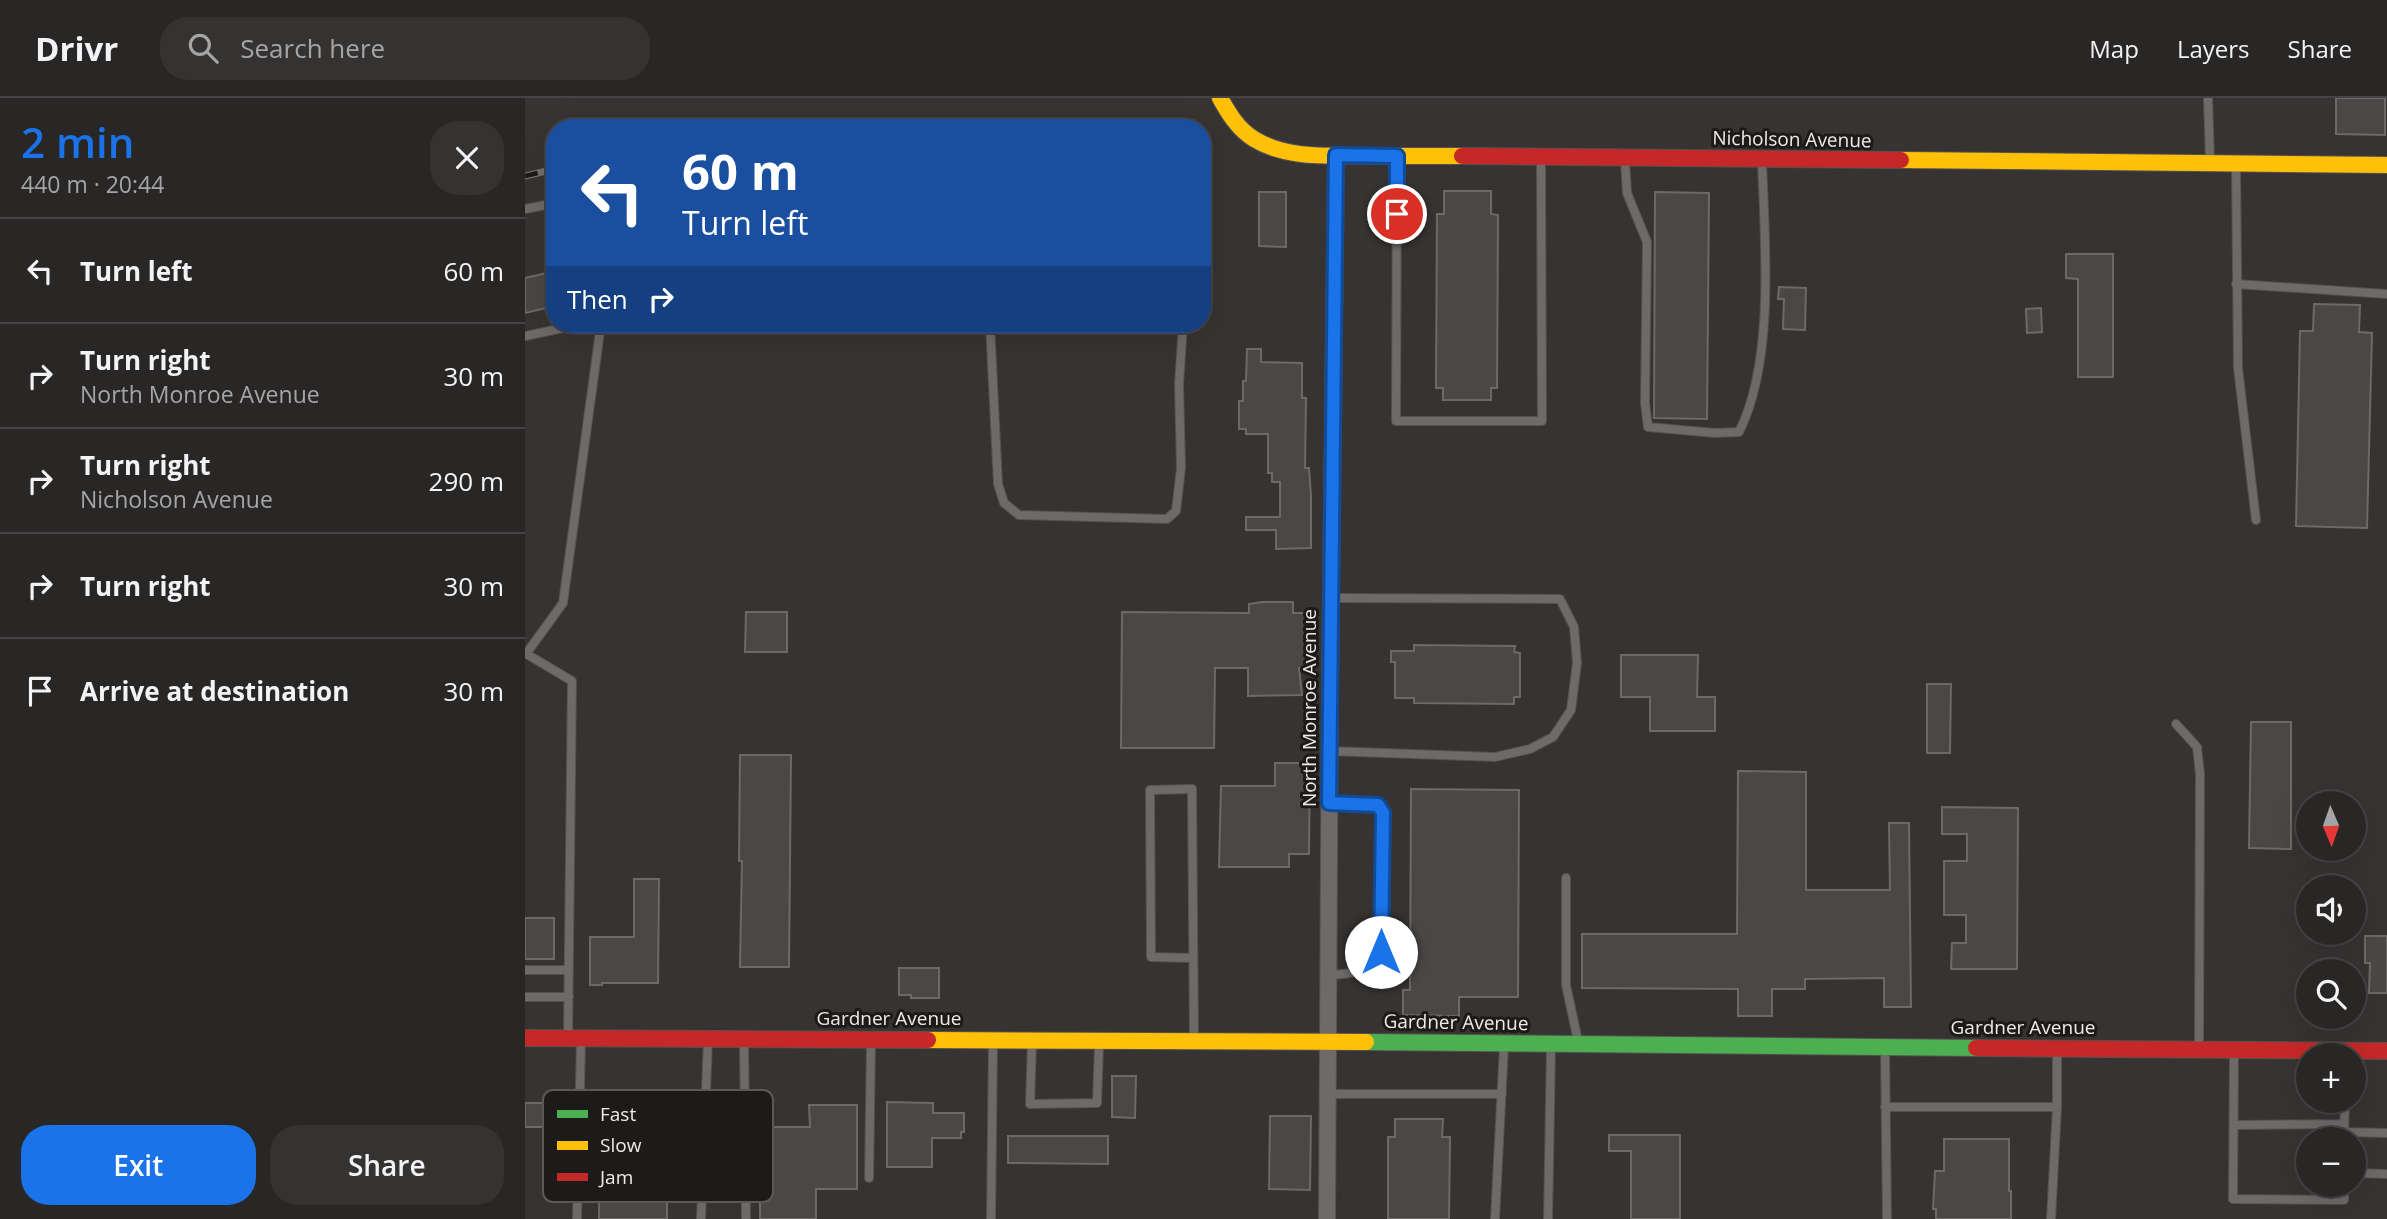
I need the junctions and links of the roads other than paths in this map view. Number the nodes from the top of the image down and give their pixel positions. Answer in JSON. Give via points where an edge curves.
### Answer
{"nodes":[{"id":1,"x":1220,"y":98,"type":"edge"},
{"id":2,"x":2208,"y":98,"type":"edge"},
{"id":3,"x":1336,"y":155,"type":"junction"},
{"id":4,"x":1397,"y":156,"type":"junction"},
{"id":5,"x":1541,"y":157,"type":"junction"},
{"id":6,"x":1625,"y":158,"type":"junction"},
{"id":7,"x":1762,"y":159,"type":"junction"},
{"id":8,"x":2210,"y":164,"type":"junction"},
{"id":9,"x":2236,"y":164,"type":"junction"},
{"id":10,"x":2387,"y":165,"type":"edge"},
{"id":11,"x":546,"y":205,"type":"edge"},
{"id":12,"x":525,"y":209,"type":"edge"},
{"id":13,"x":2236,"y":284,"type":"junction"},
{"id":14,"x":2387,"y":294,"type":"edge"},
{"id":15,"x":546,"y":332,"type":"edge"},
{"id":16,"x":600,"y":333,"type":"edge"},
{"id":17,"x":990,"y":333,"type":"edge"},
{"id":18,"x":1182,"y":333,"type":"edge"},
{"id":19,"x":525,"y":336,"type":"edge"},
{"id":20,"x":2256,"y":520,"type":"dead end"},
{"id":21,"x":1330,"y":598,"type":"junction"},
{"id":22,"x":526,"y":653,"type":"edge"},
{"id":23,"x":2176,"y":724,"type":"dead end"},
{"id":24,"x":1329,"y":751,"type":"junction"},
{"id":25,"x":1329,"y":803,"type":"junction"},
{"id":26,"x":1566,"y":878,"type":"dead end"},
{"id":27,"x":1193,"y":958,"type":"junction"},
{"id":28,"x":525,"y":970,"type":"edge"},
{"id":29,"x":569,"y":970,"type":"junction"},
{"id":30,"x":1328,"y":975,"type":"junction"},
{"id":31,"x":525,"y":997,"type":"edge"},
{"id":32,"x":569,"y":997,"type":"junction"},
{"id":33,"x":525,"y":1038,"type":"edge"},
{"id":34,"x":574,"y":1038,"type":"junction"},
{"id":35,"x":709,"y":1039,"type":"junction"},
{"id":36,"x":744,"y":1039,"type":"junction"},
{"id":37,"x":871,"y":1039,"type":"junction"},
{"id":38,"x":993,"y":1040,"type":"junction"},
{"id":39,"x":1032,"y":1040,"type":"junction"},
{"id":40,"x":1099,"y":1040,"type":"junction"},
{"id":41,"x":1193,"y":1041,"type":"junction"},
{"id":42,"x":1328,"y":1042,"type":"junction"},
{"id":43,"x":1504,"y":1043,"type":"junction"},
{"id":44,"x":1551,"y":1044,"type":"junction"},
{"id":45,"x":1579,"y":1044,"type":"junction"},
{"id":46,"x":1885,"y":1047,"type":"junction"},
{"id":47,"x":2057,"y":1048,"type":"junction"},
{"id":48,"x":2199,"y":1050,"type":"junction"},
{"id":49,"x":2234,"y":1050,"type":"junction"},
{"id":50,"x":2387,"y":1051,"type":"edge"},
{"id":51,"x":2296,"y":1052,"type":"edge"},
{"id":52,"x":2366,"y":1052,"type":"edge"},
{"id":53,"x":575,"y":1090,"type":"edge"},
{"id":54,"x":707,"y":1090,"type":"edge"},
{"id":55,"x":745,"y":1090,"type":"edge"},
{"id":56,"x":1328,"y":1094,"type":"junction"},
{"id":57,"x":1502,"y":1094,"type":"junction"},
{"id":58,"x":1885,"y":1107,"type":"junction"},
{"id":59,"x":2057,"y":1107,"type":"junction"},
{"id":60,"x":2234,"y":1125,"type":"junction"},
{"id":61,"x":2296,"y":1129,"type":"edge"},
{"id":62,"x":2366,"y":1133,"type":"edge"},
{"id":63,"x":2387,"y":1133,"type":"edge"},
{"id":64,"x":2366,"y":1173,"type":"edge"},
{"id":65,"x":2387,"y":1174,"type":"edge"},
{"id":66,"x":869,"y":1178,"type":"dead end"},
{"id":67,"x":2344,"y":1197,"type":"edge"},
{"id":68,"x":991,"y":1219,"type":"edge"},
{"id":69,"x":1327,"y":1219,"type":"edge"},
{"id":70,"x":1495,"y":1219,"type":"edge"},
{"id":71,"x":1548,"y":1219,"type":"edge"},
{"id":72,"x":1887,"y":1219,"type":"edge"},
{"id":73,"x":2052,"y":1219,"type":"edge"}],
"edges":[{"from":1,"to":3,"type":"street","name":"Nicholson Avenue","via":[[1234,122],[1253,140],[1294,154]]},
{"from":2,"to":8,"type":"lane"},
{"from":3,"to":4,"type":"street","name":"Nicholson Avenue"},
{"from":3,"to":21,"type":"street","name":"North Monroe Avenue"},
{"from":4,"to":5,"type":"street","name":"Nicholson Avenue"},
{"from":4,"to":5,"type":"lane","via":[[1396,421],[1542,421]]},
{"from":5,"to":6,"type":"street","name":"Nicholson Avenue"},
{"from":6,"to":7,"type":"street","name":"Nicholson Avenue"},
{"from":6,"to":7,"type":"lane","via":[[1627,193],[1647,242],[1648,427],[1715,433],[1739,432],[1752,401],[1765,313]]},
{"from":7,"to":8,"type":"street","name":"Nicholson Avenue"},
{"from":8,"to":9,"type":"street","name":"Nicholson Avenue"},
{"from":9,"to":10,"type":"street","name":"Nicholson Avenue"},
{"from":9,"to":13,"type":"lane"},
{"from":11,"to":12,"type":"lane"},
{"from":13,"to":14,"type":"lane"},
{"from":13,"to":20,"type":"lane","via":[[2238,368]]},
{"from":15,"to":19,"type":"lane"},
{"from":16,"to":22,"type":"lane","via":[[563,603]]},
{"from":17,"to":18,"type":"lane","via":[[998,484],[1004,503],[1019,515],[1167,519],[1176,511],[1181,468]]},
{"from":21,"to":24,"type":"street","name":"North Monroe Avenue"},
{"from":21,"to":24,"type":"lane","via":[[1560,599],[1574,627],[1577,663],[1571,710],[1553,737],[1529,750],[1495,757]]},
{"from":22,"to":29,"type":"lane","via":[[572,681]]},
{"from":23,"to":48,"type":"lane","via":[[2197,747],[2200,774]]},
{"from":24,"to":25,"type":"street","name":"North Monroe Avenue"},
{"from":25,"to":30,"type":"street","name":"North Monroe Avenue"},
{"from":25,"to":30,"type":"lane","via":[[1370,803],[1383,813],[1381,952],[1372,965],[1355,974]]},
{"from":26,"to":45,"type":"lane","via":[[1566,985]]},
{"from":27,"to":27,"type":"lane","via":[[1192,789],[1150,790],[1151,957]]},
{"from":27,"to":41,"type":"lane"},
{"from":28,"to":29,"type":"lane"},
{"from":29,"to":32,"type":"lane"},
{"from":30,"to":42,"type":"street","name":"North Monroe Avenue"},
{"from":31,"to":32,"type":"lane"},
{"from":32,"to":34,"type":"lane"},
{"from":33,"to":34,"type":"street","name":"Gardner Avenue"},
{"from":34,"to":35,"type":"street","name":"Gardner Avenue"},
{"from":34,"to":53,"type":"lane"},
{"from":35,"to":36,"type":"street","name":"Gardner Avenue"},
{"from":35,"to":54,"type":"lane"},
{"from":36,"to":37,"type":"street","name":"Gardner Avenue"},
{"from":36,"to":55,"type":"lane"},
{"from":37,"to":38,"type":"street","name":"Gardner Avenue"},
{"from":37,"to":66,"type":"lane"},
{"from":38,"to":39,"type":"street","name":"Gardner Avenue"},
{"from":38,"to":68,"type":"lane"},
{"from":39,"to":40,"type":"street","name":"Gardner Avenue"},
{"from":39,"to":40,"type":"lane","via":[[1030,1104],[1097,1103]]},
{"from":40,"to":41,"type":"street","name":"Gardner Avenue"},
{"from":41,"to":42,"type":"street","name":"Gardner Avenue"},
{"from":42,"to":43,"type":"street","name":"Gardner Avenue"},
{"from":42,"to":56,"type":"street","name":"North Monroe Avenue"},
{"from":43,"to":44,"type":"street","name":"Gardner Avenue"},
{"from":43,"to":57,"type":"lane"},
{"from":44,"to":45,"type":"street","name":"Gardner Avenue"},
{"from":44,"to":71,"type":"lane"},
{"from":45,"to":46,"type":"street","name":"Gardner Avenue"},
{"from":46,"to":47,"type":"street","name":"Gardner Avenue"},
{"from":46,"to":58,"type":"lane"},
{"from":47,"to":48,"type":"street","name":"Gardner Avenue"},
{"from":47,"to":59,"type":"lane"},
{"from":48,"to":49,"type":"street","name":"Gardner Avenue"},
{"from":49,"to":51,"type":"street","name":"Gardner Avenue"},
{"from":49,"to":60,"type":"lane"},
{"from":50,"to":52,"type":"street","name":"Gardner Avenue"},
{"from":56,"to":57,"type":"lane"},
{"from":56,"to":69,"type":"street","name":"North Monroe Avenue"},
{"from":57,"to":70,"type":"lane"},
{"from":58,"to":59,"type":"lane"},
{"from":58,"to":72,"type":"lane"},
{"from":59,"to":73,"type":"lane"},
{"from":60,"to":61,"type":"lane"},
{"from":60,"to":67,"type":"lane","via":[[2233,1199]]},
{"from":62,"to":63,"type":"lane"},
{"from":64,"to":65,"type":"lane"}]}
